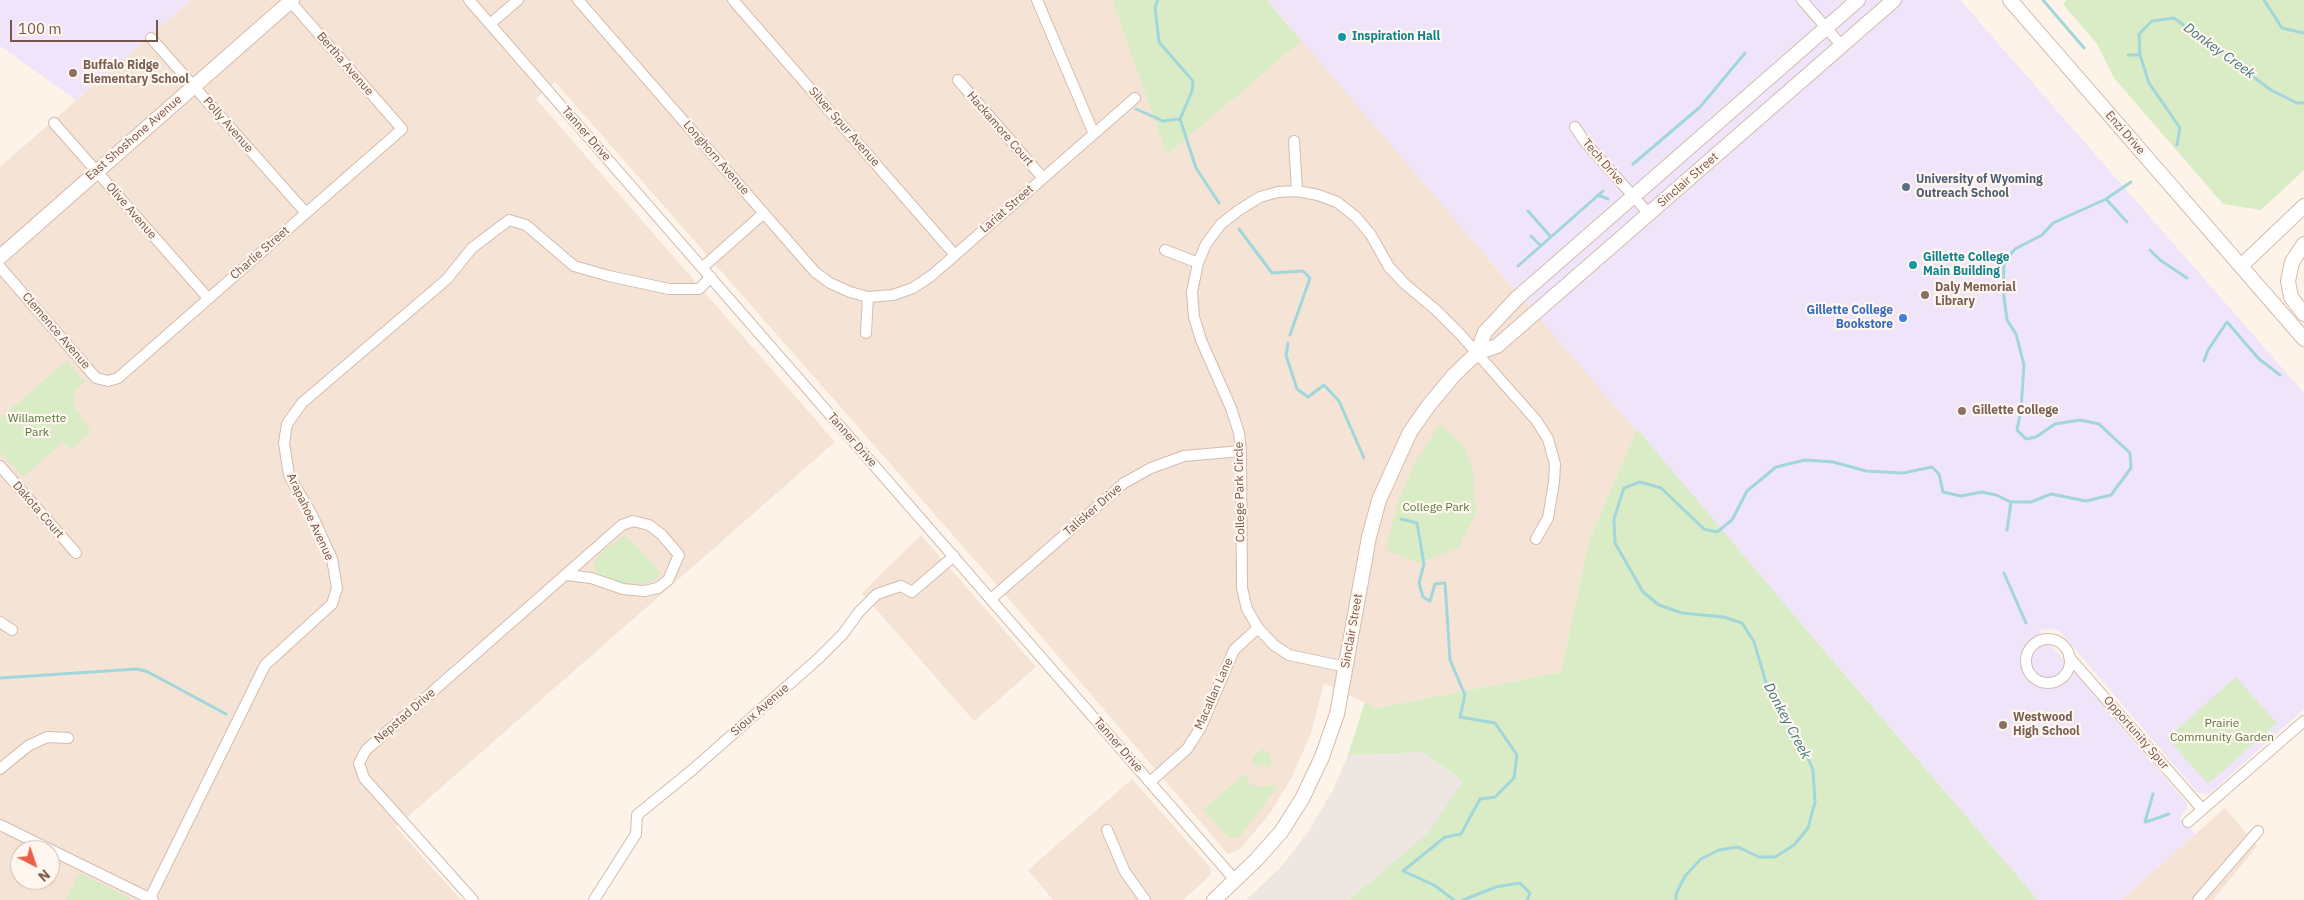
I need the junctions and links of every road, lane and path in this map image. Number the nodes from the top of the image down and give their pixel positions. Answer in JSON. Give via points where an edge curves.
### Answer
{"nodes":[{"id":1,"x":290,"y":0,"type":"edge"},
{"id":2,"x":469,"y":0,"type":"edge"},
{"id":3,"x":518,"y":0,"type":"edge"},
{"id":4,"x":578,"y":0,"type":"edge"},
{"id":5,"x":733,"y":0,"type":"edge"},
{"id":6,"x":1036,"y":0,"type":"edge"},
{"id":7,"x":1802,"y":0,"type":"edge"},
{"id":8,"x":1858,"y":0,"type":"edge"},
{"id":9,"x":1894,"y":0,"type":"edge"},
{"id":10,"x":2010,"y":0,"type":"edge"},
{"id":11,"x":490,"y":24,"type":"junction"},
{"id":12,"x":1826,"y":28,"type":"junction"},
{"id":13,"x":151,"y":38,"type":"dead end"},
{"id":14,"x":1842,"y":46,"type":"junction"},
{"id":15,"x":958,"y":80,"type":"dead end"},
{"id":16,"x":194,"y":86,"type":"junction"},
{"id":17,"x":1135,"y":98,"type":"dead end"},
{"id":18,"x":54,"y":123,"type":"dead end"},
{"id":19,"x":1574,"y":127,"type":"dead end"},
{"id":20,"x":402,"y":128,"type":"joint"},
{"id":21,"x":1094,"y":134,"type":"junction"},
{"id":22,"x":1294,"y":141,"type":"dead end"},
{"id":23,"x":96,"y":171,"type":"junction"},
{"id":24,"x":1043,"y":178,"type":"junction"},
{"id":25,"x":1297,"y":191,"type":"junction"},
{"id":26,"x":1633,"y":196,"type":"junction"},
{"id":27,"x":2304,"y":206,"type":"edge"},
{"id":28,"x":306,"y":213,"type":"junction"},
{"id":29,"x":764,"y":213,"type":"junction"},
{"id":30,"x":1649,"y":214,"type":"junction"},
{"id":31,"x":2304,"y":244,"type":"edge"},
{"id":32,"x":1165,"y":250,"type":"dead end"},
{"id":33,"x":955,"y":255,"type":"junction"},
{"id":34,"x":0,"y":257,"type":"edge"},
{"id":35,"x":1198,"y":263,"type":"junction"},
{"id":36,"x":2241,"y":266,"type":"junction"},
{"id":37,"x":0,"y":267,"type":"edge"},
{"id":38,"x":703,"y":268,"type":"junction"},
{"id":39,"x":711,"y":277,"type":"junction"},
{"id":40,"x":868,"y":297,"type":"junction"},
{"id":41,"x":208,"y":298,"type":"junction"},
{"id":42,"x":2304,"y":314,"type":"edge"},
{"id":43,"x":866,"y":333,"type":"dead end"},
{"id":44,"x":2304,"y":340,"type":"edge"},
{"id":45,"x":1477,"y":353,"type":"junction"},
{"id":46,"x":118,"y":378,"type":"joint"},
{"id":47,"x":1241,"y":451,"type":"junction"},
{"id":48,"x":0,"y":466,"type":"edge"},
{"id":49,"x":1536,"y":539,"type":"dead end"},
{"id":50,"x":76,"y":553,"type":"dead end"},
{"id":51,"x":954,"y":556,"type":"junction"},
{"id":52,"x":567,"y":575,"type":"junction"},
{"id":53,"x":991,"y":599,"type":"junction"},
{"id":54,"x":0,"y":622,"type":"edge"},
{"id":55,"x":1258,"y":628,"type":"junction"},
{"id":56,"x":12,"y":630,"type":"dead end"},
{"id":57,"x":2069,"y":657,"type":"junction"},
{"id":58,"x":1346,"y":668,"type":"junction"},
{"id":59,"x":2304,"y":721,"type":"edge"},
{"id":60,"x":68,"y":738,"type":"dead end"},
{"id":61,"x":0,"y":768,"type":"edge"},
{"id":62,"x":1150,"y":782,"type":"junction"},
{"id":63,"x":2202,"y":809,"type":"junction"},
{"id":64,"x":2188,"y":822,"type":"dead end"},
{"id":65,"x":0,"y":825,"type":"edge"},
{"id":66,"x":1107,"y":830,"type":"dead end"},
{"id":67,"x":2258,"y":831,"type":"dead end"},
{"id":68,"x":1235,"y":880,"type":"junction"},
{"id":69,"x":151,"y":899,"type":"edge"},
{"id":70,"x":473,"y":900,"type":"edge"},
{"id":71,"x":594,"y":900,"type":"edge"},
{"id":72,"x":1145,"y":900,"type":"edge"},
{"id":73,"x":1214,"y":900,"type":"edge"},
{"id":74,"x":2198,"y":900,"type":"edge"}],
"edges":[{"from":1,"to":16,"type":"street","name":"East Shoshone Avenue"},
{"from":1,"to":20,"type":"street","name":"Bertha Avenue"},
{"from":2,"to":11,"type":"street","name":"Tanner Drive"},
{"from":3,"to":11,"type":"street"},
{"from":4,"to":29,"type":"street","name":"Longhorn Avenue"},
{"from":5,"to":33,"type":"street","name":"Silver Spur Avenue"},
{"from":6,"to":21,"type":"street"},
{"from":7,"to":12,"type":"street"},
{"from":8,"to":12,"type":"street","name":"Sinclair Street"},
{"from":9,"to":14,"type":"street","name":"Sinclair Street"},
{"from":10,"to":36,"type":"street","name":"Enzi Drive"},
{"from":11,"to":38,"type":"street","name":"Tanner Drive"},
{"from":12,"to":14,"type":"street"},
{"from":12,"to":26,"type":"street","name":"Sinclair Street"},
{"from":13,"to":16,"type":"street","name":"Polly Avenue"},
{"from":14,"to":30,"type":"street","name":"Sinclair Street"},
{"from":15,"to":24,"type":"street","name":"Hackamore Court"},
{"from":16,"to":23,"type":"street","name":"East Shoshone Avenue"},
{"from":16,"to":28,"type":"street","name":"Polly Avenue"},
{"from":17,"to":21,"type":"street","name":"Lariat Street"},
{"from":18,"to":23,"type":"street","name":"Olive Avenue"},
{"from":19,"to":26,"type":"street","name":"Tech Drive"},
{"from":20,"to":28,"type":"street","name":"Charlie Street"},
{"from":21,"to":24,"type":"street","name":"Lariat Street"},
{"from":22,"to":25,"type":"street"},
{"from":23,"to":34,"type":"street","name":"East Shoshone Avenue"},
{"from":23,"to":41,"type":"street","name":"Olive Avenue"},
{"from":24,"to":33,"type":"street","name":"Lariat Street"},
{"from":25,"to":35,"type":"street","name":"College Park Circle","via":[[1260,198],[1239,210],[1211,238]]},
{"from":25,"to":45,"type":"street","name":"College Park Circle","via":[[1337,202],[1356,216],[1389,267]]},
{"from":26,"to":30,"type":"street","name":"Tech Drive"},
{"from":26,"to":45,"type":"street","name":"Sinclair Street","via":[[1517,298],[1484,332]]},
{"from":27,"to":36,"type":"street"},
{"from":28,"to":41,"type":"street","name":"Charlie Street"},
{"from":29,"to":38,"type":"street"},
{"from":29,"to":40,"type":"street","name":"Longhorn Avenue","via":[[815,272],[836,286]]},
{"from":30,"to":45,"type":"street","name":"Sinclair Street","via":[[1497,346]]},
{"from":31,"to":42,"type":"street","via":[[2292,262],[2288,281],[2291,297]]},
{"from":32,"to":35,"type":"street"},
{"from":33,"to":40,"type":"street","name":"Lariat Street","via":[[913,288],[893,295]]},
{"from":35,"to":47,"type":"street","name":"College Park Circle","via":[[1192,292],[1194,317],[1231,408]]},
{"from":36,"to":44,"type":"street","name":"Enzi Drive"},
{"from":37,"to":46,"type":"street","name":"Clemence Avenue","via":[[96,378],[108,381]]},
{"from":38,"to":39,"type":"street","name":"Tanner Drive"},
{"from":39,"to":51,"type":"street","name":"Tanner Drive"},
{"from":39,"to":69,"type":"street","name":"Arapahoe Avenue","via":[[698,288],[669,289],[609,276],[574,266],[526,225],[509,220],[472,248],[447,279],[302,403],[287,424],[284,442],[289,475],[332,559],[337,588],[332,604],[265,665]]},
{"from":40,"to":43,"type":"street"},
{"from":41,"to":46,"type":"street","name":"Charlie Street"},
{"from":45,"to":49,"type":"street","name":"College Park Circle","via":[[1548,438],[1555,464],[1554,482],[1548,518]]},
{"from":45,"to":58,"type":"street","name":"Sinclair Street","via":[[1454,375],[1415,425],[1379,500],[1368,537]]},
{"from":47,"to":53,"type":"street","name":"Talisker Drive","via":[[1184,456],[1151,468],[1124,483]]},
{"from":47,"to":55,"type":"street","name":"College Park Circle","via":[[1242,588],[1247,609]]},
{"from":48,"to":50,"type":"street","name":"Dakota Court"},
{"from":51,"to":53,"type":"street","name":"Tanner Drive"},
{"from":51,"to":71,"type":"street","name":"Sioux Avenue","via":[[912,592],[901,586],[877,594],[819,658],[637,815],[636,834]]},
{"from":52,"to":52,"type":"street","name":"Nepstad Drive","via":[[622,525],[633,521],[649,525],[679,555],[668,580],[658,588],[644,591]]},
{"from":52,"to":70,"type":"street","name":"Nepstad Drive","via":[[366,750],[359,763],[364,778]]},
{"from":53,"to":62,"type":"street","name":"Tanner Drive"},
{"from":54,"to":56,"type":"street"},
{"from":55,"to":58,"type":"street","name":"College Park Circle","via":[[1289,655]]},
{"from":55,"to":62,"type":"street","name":"Macallan Lane","via":[[1234,650],[1201,727],[1187,749]]},
{"from":57,"to":57,"type":"street","name":"Opportunity Spur","via":[[2067,650],[2056,641],[2043,640],[2027,653],[2027,667],[2035,679],[2056,681],[2067,671]]},
{"from":57,"to":63,"type":"street","name":"Opportunity Spur"},
{"from":58,"to":68,"type":"street","name":"Sinclair Street","via":[[1337,714],[1322,757],[1302,799],[1280,832]]},
{"from":59,"to":63,"type":"street"},
{"from":60,"to":61,"type":"street","via":[[47,737],[28,746]]},
{"from":62,"to":68,"type":"street","name":"Tanner Drive"},
{"from":63,"to":64,"type":"street"},
{"from":65,"to":69,"type":"street"},
{"from":66,"to":72,"type":"street","via":[[1125,872]]},
{"from":67,"to":74,"type":"street"},
{"from":68,"to":73,"type":"street","name":"Sinclair Street"}]}
